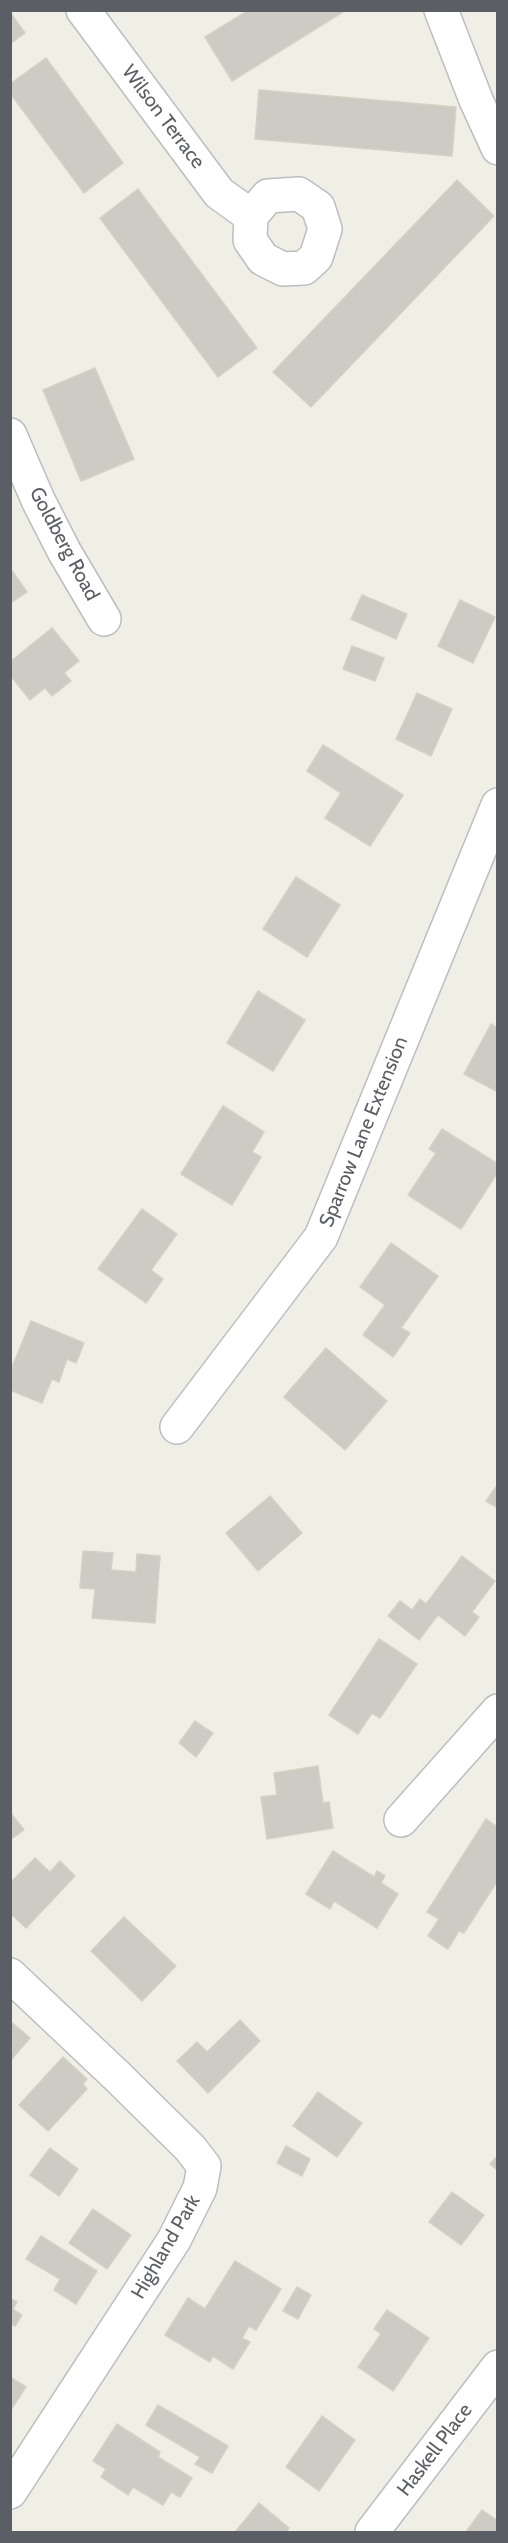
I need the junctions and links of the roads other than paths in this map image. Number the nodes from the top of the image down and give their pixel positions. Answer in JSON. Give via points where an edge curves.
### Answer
{"nodes":[{"id":1,"x":83,"y":10,"type":"edge"},
{"id":2,"x":441,"y":10,"type":"edge"},
{"id":3,"x":498,"y":148,"type":"edge"},
{"id":4,"x":251,"y":216,"type":"dead end"},
{"id":5,"x":10,"y":435,"type":"edge"},
{"id":6,"x":104,"y":619,"type":"dead end"},
{"id":7,"x":498,"y":805,"type":"edge"},
{"id":8,"x":177,"y":1427,"type":"dead end"},
{"id":9,"x":491,"y":1730,"type":"edge"},
{"id":10,"x":401,"y":1820,"type":"dead end"},
{"id":11,"x":10,"y":1975,"type":"edge"},
{"id":12,"x":498,"y":2367,"type":"edge"},
{"id":13,"x":10,"y":2492,"type":"edge"},
{"id":14,"x":372,"y":2532,"type":"edge"}],
"edges":[{"from":1,"to":4,"type":"street","name":"Wilson Terrace","via":[[219,193]]},
{"from":2,"to":3,"type":"street"},
{"from":5,"to":6,"type":"street","name":"Goldberg Road","via":[[38,500]]},
{"from":7,"to":8,"type":"street","name":"Sparrow Lane Extension","via":[[321,1237]]},
{"from":9,"to":10,"type":"street"},
{"from":11,"to":13,"type":"street","name":"Highland Park","via":[[125,2084],[204,2166],[200,2188],[174,2240]]},
{"from":12,"to":14,"type":"street","name":"Haskell Place"}]}
